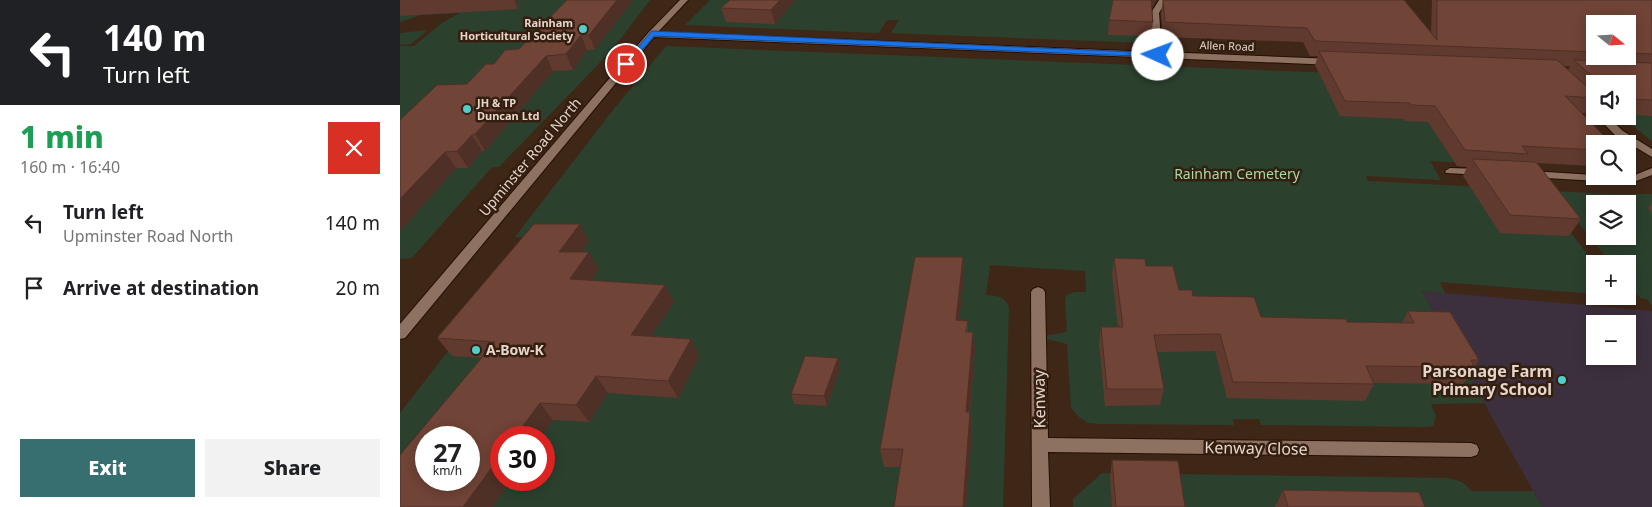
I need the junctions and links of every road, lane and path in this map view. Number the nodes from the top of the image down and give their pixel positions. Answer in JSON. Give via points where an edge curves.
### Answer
{"nodes":[{"id":1,"x":684,"y":0,"type":"edge"},
{"id":2,"x":1164,"y":0,"type":"edge"},
{"id":3,"x":652,"y":34,"type":"junction"},
{"id":4,"x":1158,"y":55,"type":"junction"},
{"id":5,"x":1345,"y":62,"type":"edge"},
{"id":6,"x":1611,"y":125,"type":"edge"},
{"id":7,"x":1652,"y":154,"type":"edge"},
{"id":8,"x":1450,"y":171,"type":"dead end"},
{"id":9,"x":1652,"y":171,"type":"edge"},
{"id":10,"x":1498,"y":173,"type":"edge"},
{"id":11,"x":1517,"y":174,"type":"edge"},
{"id":12,"x":1038,"y":292,"type":"dead end"},
{"id":13,"x":400,"y":334,"type":"edge"},
{"id":14,"x":1040,"y":445,"type":"junction"},
{"id":15,"x":1471,"y":450,"type":"dead end"},
{"id":16,"x":1041,"y":507,"type":"edge"}],
"edges":[{"from":1,"to":3,"type":"street","name":"Upminster Road North"},
{"from":2,"to":4,"type":"street","via":[[1155,13]]},
{"from":3,"to":4,"type":"street","name":"Allen Road"},
{"from":3,"to":13,"type":"street","name":"Upminster Road North"},
{"from":4,"to":5,"type":"street","name":"Allen Road"},
{"from":6,"to":7,"type":"street"},
{"from":8,"to":10,"type":"street"},
{"from":9,"to":11,"type":"street","via":[[1630,180]]},
{"from":12,"to":14,"type":"street","name":"Kenway"},
{"from":14,"to":15,"type":"street","name":"Kenway Close"},
{"from":14,"to":16,"type":"street","name":"Kenway"}]}
